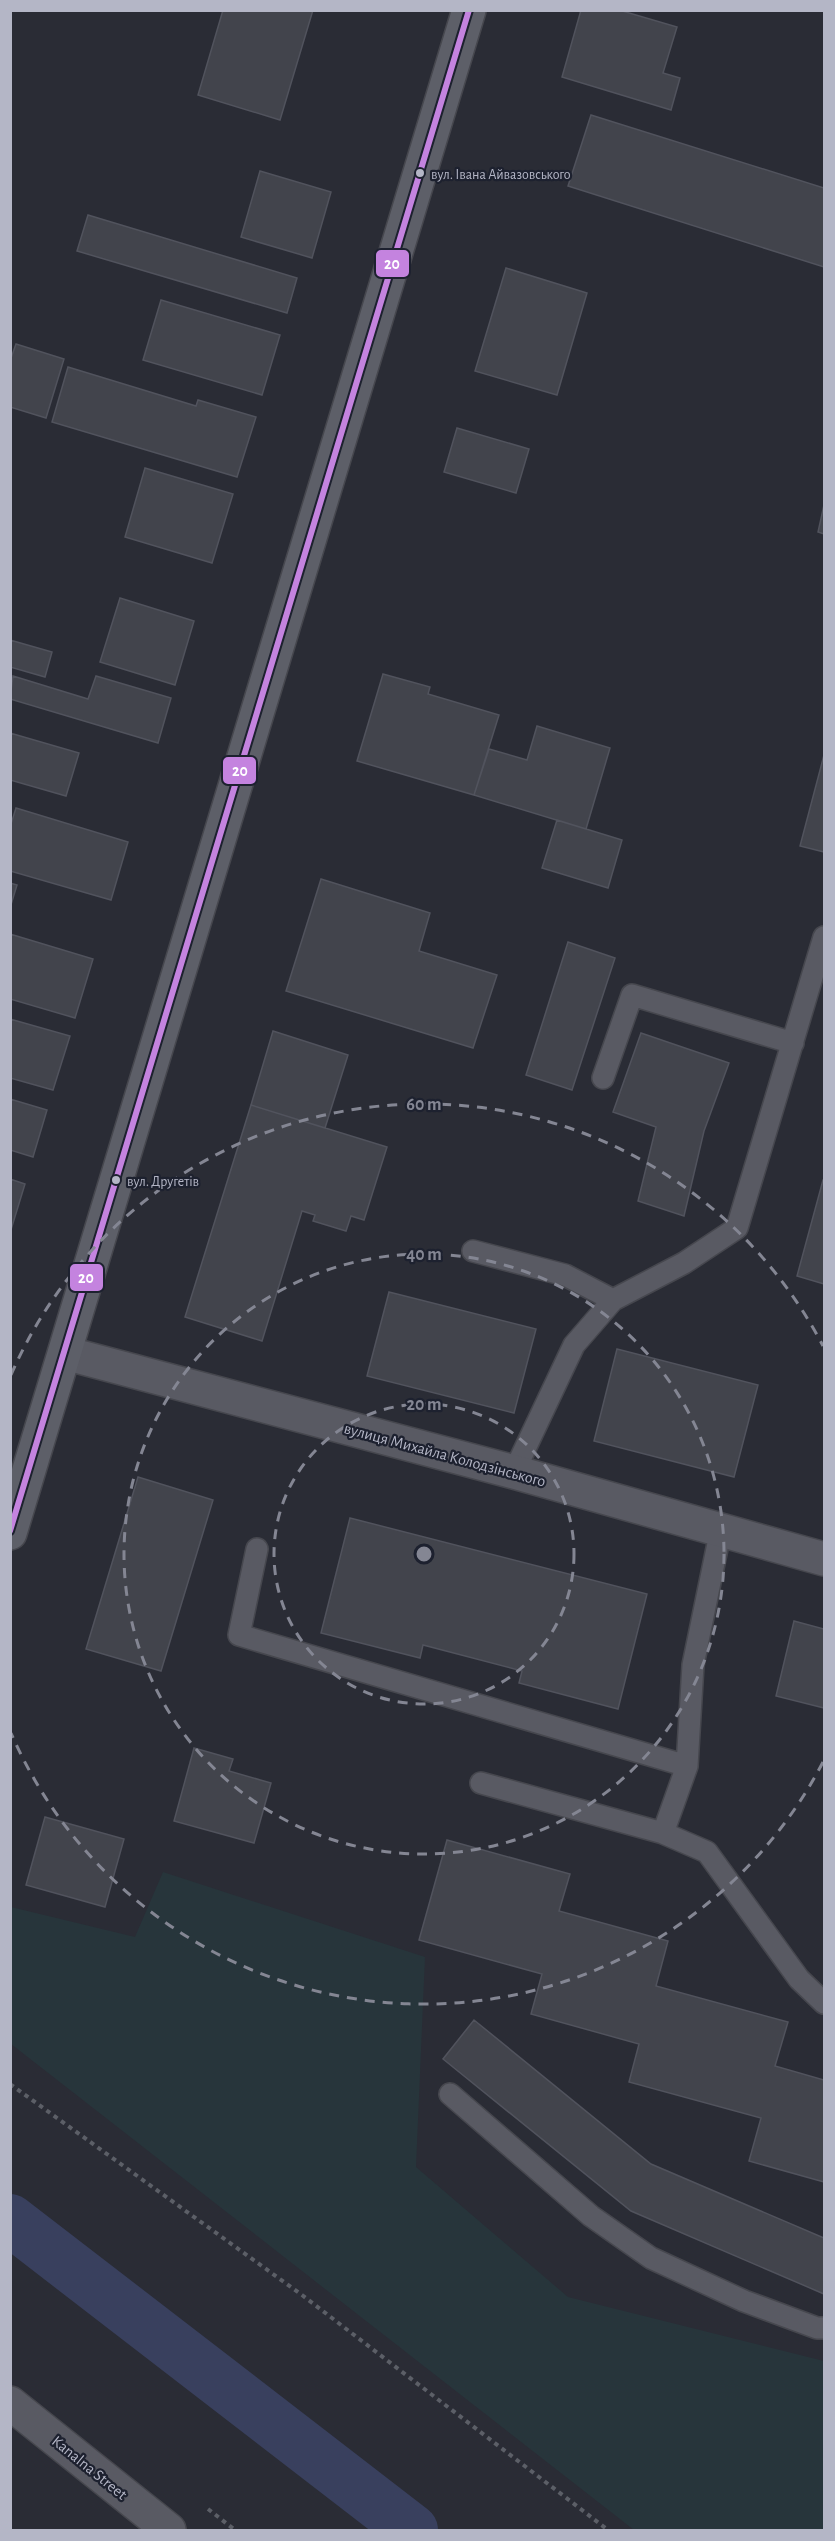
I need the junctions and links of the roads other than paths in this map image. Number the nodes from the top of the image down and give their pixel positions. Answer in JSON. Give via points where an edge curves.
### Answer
{"nodes":[{"id":1,"x":469,"y":10,"type":"edge"},
{"id":2,"x":825,"y":937,"type":"edge"},
{"id":3,"x":793,"y":1043,"type":"junction"},
{"id":4,"x":603,"y":1078,"type":"dead end"},
{"id":5,"x":473,"y":1251,"type":"dead end"},
{"id":6,"x":613,"y":1300,"type":"junction"},
{"id":7,"x":65,"y":1353,"type":"junction"},
{"id":8,"x":514,"y":1472,"type":"junction"},
{"id":9,"x":721,"y":1529,"type":"junction"},
{"id":10,"x":10,"y":1533,"type":"edge"},
{"id":11,"x":258,"y":1550,"type":"dead end"},
{"id":12,"x":825,"y":1559,"type":"edge"},
{"id":13,"x":687,"y":1766,"type":"junction"},
{"id":14,"x":481,"y":1783,"type":"dead end"},
{"id":15,"x":663,"y":1833,"type":"junction"},
{"id":16,"x":825,"y":2003,"type":"edge"},
{"id":17,"x":450,"y":2094,"type":"dead end"},
{"id":18,"x":825,"y":2328,"type":"edge"},
{"id":19,"x":10,"y":2403,"type":"edge"},
{"id":20,"x":169,"y":2530,"type":"edge"}],
"edges":[{"from":1,"to":7,"type":"main road"},
{"from":2,"to":3,"type":"lane"},
{"from":3,"to":4,"type":"lane","via":[[632,995]]},
{"from":3,"to":6,"type":"lane","via":[[737,1228],[684,1263]]},
{"from":5,"to":6,"type":"lane","via":[[566,1275]]},
{"from":6,"to":8,"type":"lane","via":[[574,1345]]},
{"from":7,"to":8,"type":"street","name":"вулиця Михайла Колодзінського"},
{"from":7,"to":10,"type":"main road"},
{"from":8,"to":9,"type":"street","name":"вулиця Михайла Колодзінського"},
{"from":9,"to":12,"type":"street","name":"вулиця Михайла Колодзінського"},
{"from":9,"to":13,"type":"lane","via":[[693,1665]]},
{"from":11,"to":13,"type":"lane","via":[[239,1635]]},
{"from":13,"to":15,"type":"lane"},
{"from":14,"to":15,"type":"lane"},
{"from":15,"to":16,"type":"lane","via":[[707,1852],[799,1979]]},
{"from":17,"to":18,"type":"lane","via":[[591,2216],[651,2258],[744,2301]]},
{"from":19,"to":20,"type":"street","name":"Kanalna Street"}]}
